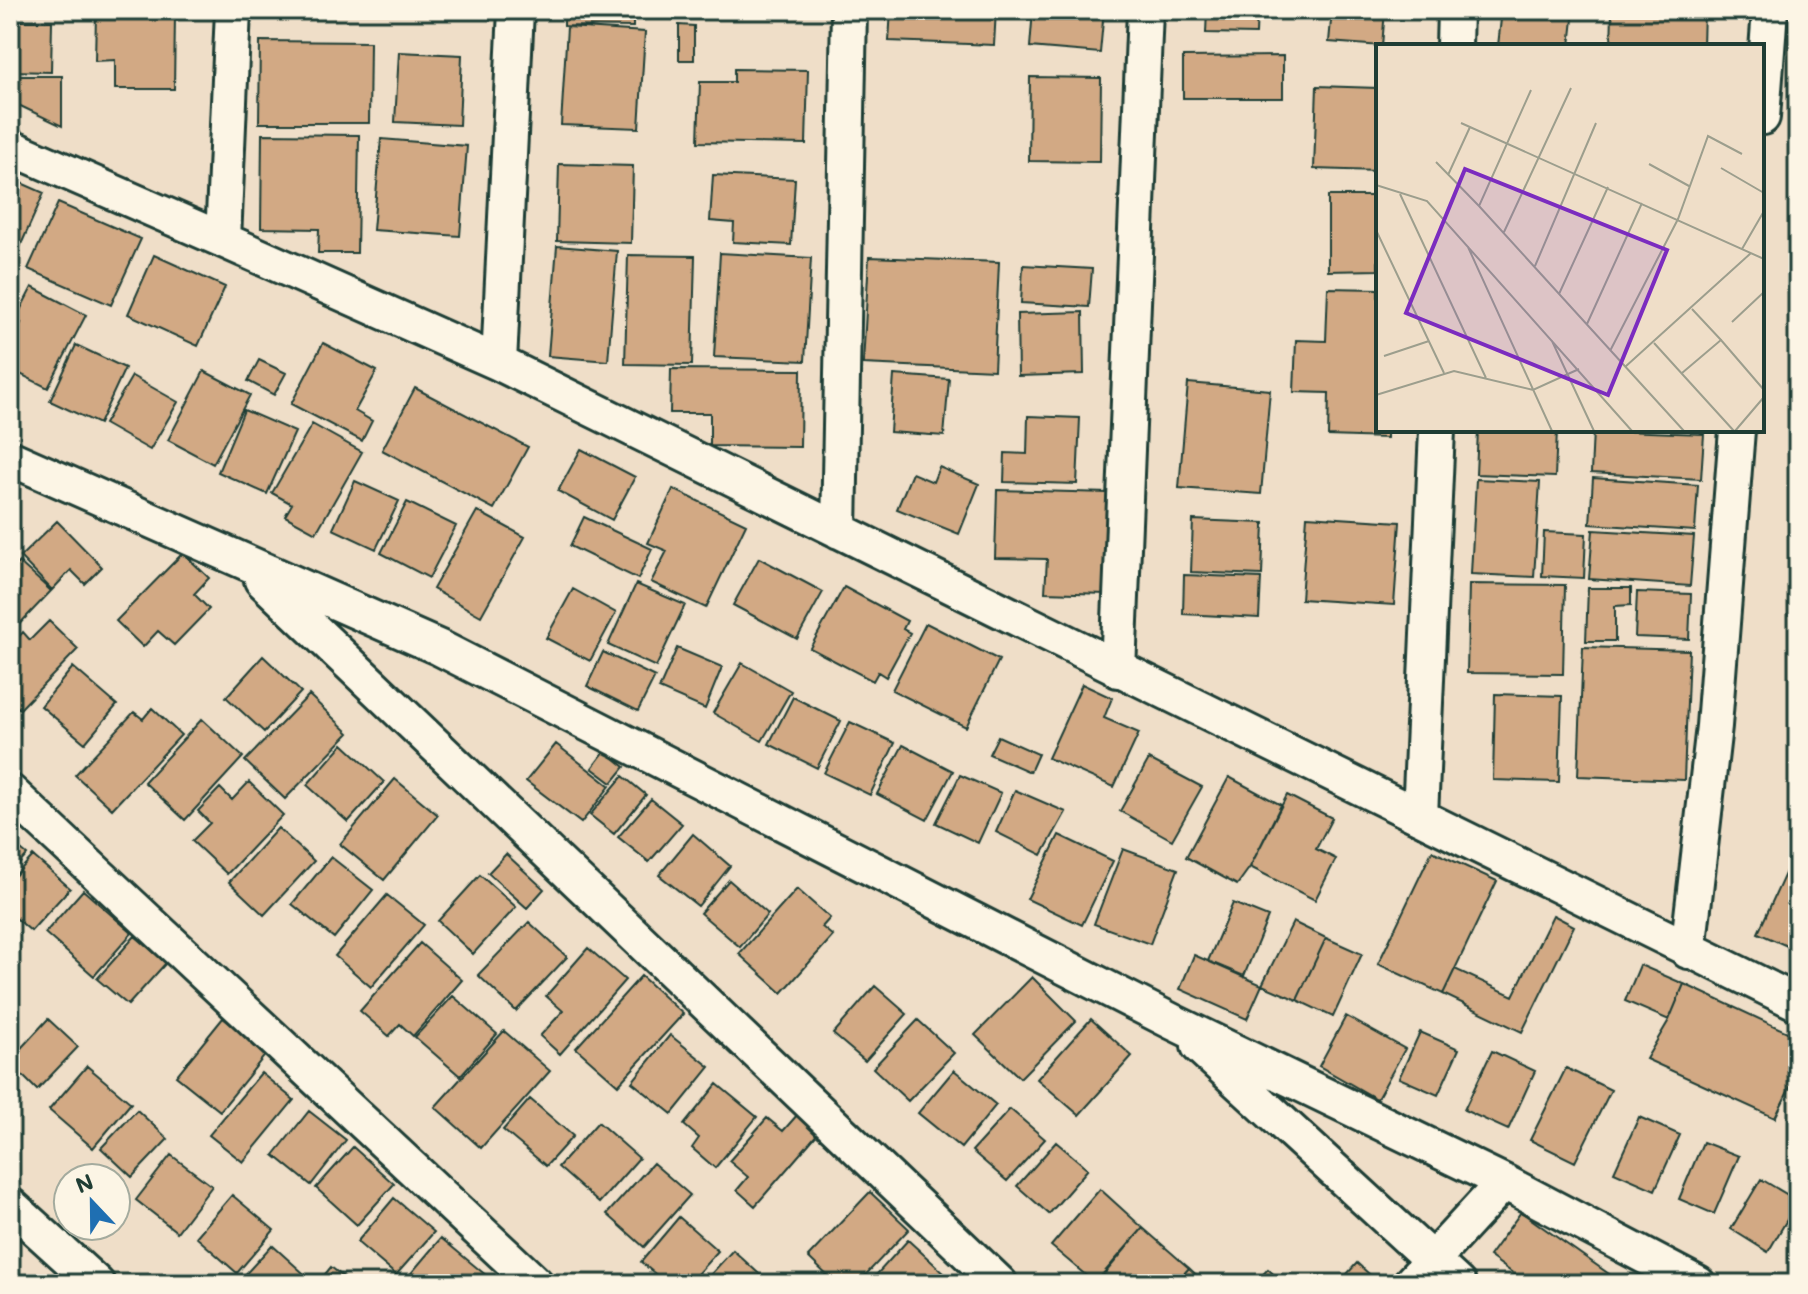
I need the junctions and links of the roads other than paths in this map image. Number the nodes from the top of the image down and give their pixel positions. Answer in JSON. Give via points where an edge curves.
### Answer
{"nodes":[{"id":1,"x":233,"y":10,"type":"edge"},
{"id":2,"x":516,"y":10,"type":"edge"},
{"id":3,"x":849,"y":10,"type":"edge"},
{"id":4,"x":1145,"y":10,"type":"edge"},
{"id":5,"x":1455,"y":10,"type":"edge"},
{"id":6,"x":1770,"y":10,"type":"edge"},
{"id":7,"x":1454,"y":44,"type":"edge"},
{"id":8,"x":1764,"y":90,"type":"edge"},
{"id":9,"x":10,"y":147,"type":"edge"},
{"id":10,"x":223,"y":240,"type":"junction"},
{"id":11,"x":499,"y":363,"type":"junction"},
{"id":12,"x":1437,"y":432,"type":"edge"},
{"id":13,"x":1737,"y":432,"type":"edge"},
{"id":14,"x":10,"y":458,"type":"edge"},
{"id":15,"x":839,"y":531,"type":"junction"},
{"id":16,"x":244,"y":563,"type":"junction"},
{"id":17,"x":1118,"y":670,"type":"junction"},
{"id":18,"x":10,"y":792,"type":"edge"},
{"id":19,"x":1420,"y":816,"type":"junction"},
{"id":20,"x":1688,"y":951,"type":"junction"},
{"id":21,"x":1798,"y":1003,"type":"edge"},
{"id":22,"x":1173,"y":1022,"type":"junction"},
{"id":23,"x":1504,"y":1182,"type":"junction"},
{"id":24,"x":10,"y":1205,"type":"edge"},
{"id":25,"x":1421,"y":1272,"type":"edge"},
{"id":26,"x":97,"y":1284,"type":"edge"},
{"id":27,"x":536,"y":1284,"type":"edge"},
{"id":28,"x":1000,"y":1284,"type":"edge"},
{"id":29,"x":1458,"y":1284,"type":"edge"},
{"id":30,"x":1698,"y":1284,"type":"edge"}],
"edges":[{"from":1,"to":10,"type":"street"},
{"from":2,"to":11,"type":"street"},
{"from":3,"to":15,"type":"street"},
{"from":4,"to":17,"type":"street"},
{"from":5,"to":7,"type":"street"},
{"from":6,"to":8,"type":"street"},
{"from":9,"to":10,"type":"street"},
{"from":10,"to":11,"type":"street"},
{"from":11,"to":15,"type":"street"},
{"from":12,"to":19,"type":"street"},
{"from":13,"to":20,"type":"street","via":[[1714,726]]},
{"from":14,"to":16,"type":"street"},
{"from":15,"to":17,"type":"street"},
{"from":16,"to":22,"type":"street","via":[[440,648]]},
{"from":16,"to":28,"type":"street"},
{"from":17,"to":19,"type":"street"},
{"from":18,"to":27,"type":"street"},
{"from":19,"to":20,"type":"street"},
{"from":20,"to":21,"type":"street"},
{"from":22,"to":23,"type":"street"},
{"from":22,"to":25,"type":"street"},
{"from":23,"to":25,"type":"street"},
{"from":23,"to":30,"type":"street"},
{"from":24,"to":26,"type":"street"},
{"from":25,"to":29,"type":"street"}]}
